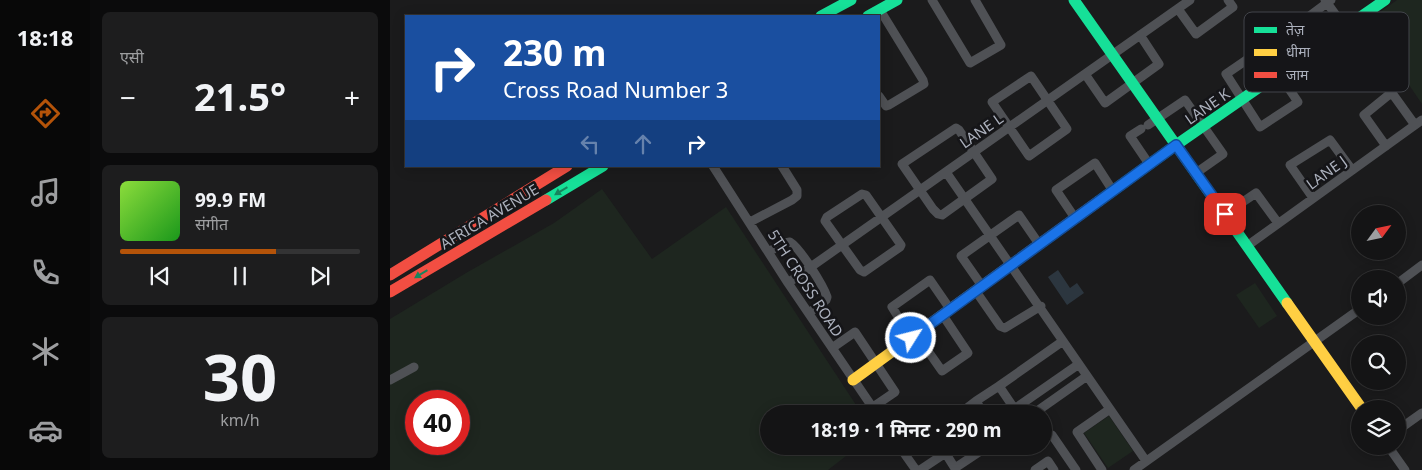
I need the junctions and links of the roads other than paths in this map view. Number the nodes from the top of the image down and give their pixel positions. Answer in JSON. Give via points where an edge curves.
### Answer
{"nodes":[{"id":1,"x":851,"y":0,"type":"edge"},
{"id":2,"x":897,"y":0,"type":"edge"},
{"id":3,"x":932,"y":0,"type":"edge"},
{"id":4,"x":975,"y":0,"type":"edge"},
{"id":5,"x":1074,"y":0,"type":"edge"},
{"id":6,"x":1190,"y":0,"type":"edge"},
{"id":7,"x":1228,"y":0,"type":"edge"},
{"id":8,"x":1385,"y":0,"type":"edge"},
{"id":9,"x":1327,"y":1,"type":"edge"},
{"id":10,"x":1371,"y":4,"type":"edge"},
{"id":11,"x":1178,"y":9,"type":"junction"},
{"id":12,"x":880,"y":10,"type":"junction"},
{"id":13,"x":1314,"y":12,"type":"edge"},
{"id":14,"x":1334,"y":12,"type":"edge"},
{"id":15,"x":823,"y":15,"type":"edge"},
{"id":16,"x":870,"y":15,"type":"edge"},
{"id":17,"x":1140,"y":35,"type":"junction"},
{"id":18,"x":1112,"y":55,"type":"junction"},
{"id":19,"x":1244,"y":62,"type":"edge"},
{"id":20,"x":1085,"y":74,"type":"junction"},
{"id":21,"x":1132,"y":83,"type":"junction"},
{"id":22,"x":1252,"y":92,"type":"edge"},
{"id":23,"x":1291,"y":92,"type":"edge"},
{"id":24,"x":1391,"y":93,"type":"joint"},
{"id":25,"x":880,"y":98,"type":"edge"},
{"id":26,"x":1242,"y":99,"type":"junction"},
{"id":27,"x":1048,"y":100,"type":"junction"},
{"id":28,"x":1418,"y":122,"type":"edge"},
{"id":29,"x":1149,"y":124,"type":"junction"},
{"id":30,"x":1204,"y":126,"type":"junction"},
{"id":31,"x":1010,"y":127,"type":"junction"},
{"id":32,"x":1176,"y":145,"type":"junction"},
{"id":33,"x":1386,"y":146,"type":"junction"},
{"id":34,"x":973,"y":153,"type":"junction"},
{"id":35,"x":1149,"y":164,"type":"junction"},
{"id":36,"x":565,"y":167,"type":"edge"},
{"id":37,"x":601,"y":167,"type":"edge"},
{"id":38,"x":714,"y":167,"type":"edge"},
{"id":39,"x":783,"y":167,"type":"edge"},
{"id":40,"x":1352,"y":170,"type":"junction"},
{"id":41,"x":946,"y":172,"type":"junction"},
{"id":42,"x":1196,"y":173,"type":"junction"},
{"id":43,"x":920,"y":190,"type":"junction"},
{"id":44,"x":1113,"y":190,"type":"junction"},
{"id":45,"x":966,"y":198,"type":"junction"},
{"id":46,"x":1313,"y":198,"type":"junction"},
{"id":47,"x":1225,"y":214,"type":"junction"},
{"id":48,"x":882,"y":217,"type":"junction"},
{"id":49,"x":1075,"y":218,"type":"junction"},
{"id":50,"x":750,"y":222,"type":"junction"},
{"id":51,"x":1278,"y":224,"type":"junction"},
{"id":52,"x":991,"y":235,"type":"junction"},
{"id":53,"x":1039,"y":244,"type":"junction"},
{"id":54,"x":842,"y":246,"type":"junction"},
{"id":55,"x":1247,"y":246,"type":"junction"},
{"id":56,"x":768,"y":252,"type":"junction"},
{"id":57,"x":1011,"y":264,"type":"junction"},
{"id":58,"x":1422,"y":265,"type":"edge"},
{"id":59,"x":810,"y":268,"type":"junction"},
{"id":60,"x":390,"y":274,"type":"edge"},
{"id":61,"x":1406,"y":276,"type":"edge"},
{"id":62,"x":788,"y":283,"type":"junction"},
{"id":63,"x":979,"y":288,"type":"junction"},
{"id":64,"x":390,"y":292,"type":"edge"},
{"id":65,"x":1041,"y":306,"type":"junction"},
{"id":66,"x":946,"y":312,"type":"junction"},
{"id":67,"x":808,"y":313,"type":"junction"},
{"id":68,"x":1351,"y":315,"type":"edge"},
{"id":69,"x":914,"y":336,"type":"junction"},
{"id":70,"x":1063,"y":341,"type":"junction"},
{"id":71,"x":1314,"y":341,"type":"junction"},
{"id":72,"x":832,"y":348,"type":"junction"},
{"id":73,"x":876,"y":363,"type":"junction"},
{"id":74,"x":1079,"y":364,"type":"junction"},
{"id":75,"x":414,"y":367,"type":"dead end"},
{"id":76,"x":1087,"y":376,"type":"junction"},
{"id":77,"x":390,"y":380,"type":"edge"},
{"id":78,"x":853,"y":380,"type":"junction"},
{"id":79,"x":999,"y":386,"type":"junction"},
{"id":80,"x":1356,"y":400,"type":"edge"},
{"id":81,"x":976,"y":402,"type":"junction"},
{"id":82,"x":871,"y":405,"type":"edge"},
{"id":83,"x":881,"y":405,"type":"edge"},
{"id":84,"x":972,"y":405,"type":"edge"},
{"id":85,"x":978,"y":405,"type":"edge"},
{"id":86,"x":1009,"y":405,"type":"edge"},
{"id":87,"x":1023,"y":405,"type":"edge"},
{"id":88,"x":1046,"y":405,"type":"edge"},
{"id":89,"x":1110,"y":410,"type":"junction"},
{"id":90,"x":1422,"y":413,"type":"edge"},
{"id":91,"x":1406,"y":424,"type":"edge"},
{"id":92,"x":1052,"y":435,"type":"dead end"},
{"id":93,"x":906,"y":455,"type":"edge"},
{"id":94,"x":937,"y":455,"type":"edge"},
{"id":95,"x":946,"y":455,"type":"edge"},
{"id":96,"x":975,"y":455,"type":"edge"},
{"id":97,"x":1394,"y":455,"type":"edge"},
{"id":98,"x":1146,"y":461,"type":"junction"},
{"id":99,"x":955,"y":469,"type":"edge"},
{"id":100,"x":916,"y":470,"type":"edge"},
{"id":101,"x":920,"y":470,"type":"edge"},
{"id":102,"x":1035,"y":470,"type":"edge"},
{"id":103,"x":1054,"y":470,"type":"edge"},
{"id":104,"x":1076,"y":470,"type":"edge"},
{"id":105,"x":1102,"y":470,"type":"edge"},
{"id":106,"x":1134,"y":470,"type":"edge"},
{"id":107,"x":1405,"y":470,"type":"edge"}],
"edges":[{"from":1,"to":15,"type":"street"},
{"from":2,"to":12,"type":"street"},
{"from":3,"to":4,"type":"street","via":[[970,63],[1001,45]]},
{"from":5,"to":18,"type":"street"},
{"from":6,"to":11,"type":"street","name":"LANE L"},
{"from":7,"to":11,"type":"street","via":[[1233,7],[1196,34]]},
{"from":8,"to":10,"type":"street","name":"LANE K"},
{"from":9,"to":13,"type":"street"},
{"from":9,"to":14,"type":"street"},
{"from":11,"to":17,"type":"street","name":"LANE L"},
{"from":12,"to":16,"type":"street"},
{"from":12,"to":25,"type":"street","via":[[924,84],[890,106],[886,106]]},
{"from":17,"to":18,"type":"street","name":"LANE L"},
{"from":17,"to":21,"type":"street","via":[[1159,64]]},
{"from":18,"to":20,"type":"street","name":"LANE L"},
{"from":18,"to":21,"type":"street"},
{"from":19,"to":26,"type":"street","via":[[1226,74]]},
{"from":20,"to":21,"type":"street","via":[[1105,103]]},
{"from":20,"to":27,"type":"street","name":"LANE L"},
{"from":21,"to":29,"type":"street"},
{"from":22,"to":26,"type":"street","name":"LANE K"},
{"from":23,"to":26,"type":"street","via":[[1298,102],[1260,127]]},
{"from":24,"to":28,"type":"street"},
{"from":24,"to":33,"type":"street","via":[[1364,115]]},
{"from":26,"to":30,"type":"street","name":"LANE K"},
{"from":27,"to":31,"type":"street","name":"LANE L"},
{"from":27,"to":31,"type":"street","via":[[1031,76],[992,102]]},
{"from":27,"to":31,"type":"street","via":[[1068,129],[1029,156]]},
{"from":28,"to":33,"type":"street","name":"LANE J"},
{"from":29,"to":30,"type":"street","via":[[1185,100]]},
{"from":29,"to":32,"type":"street"},
{"from":29,"to":35,"type":"street","via":[[1130,136]]},
{"from":30,"to":32,"type":"street","name":"LANE K"},
{"from":30,"to":42,"type":"street","via":[[1223,154]]},
{"from":31,"to":34,"type":"street","name":"LANE L"},
{"from":32,"to":35,"type":"street","name":"LANE K"},
{"from":32,"to":42,"type":"street"},
{"from":33,"to":40,"type":"street","name":"LANE J"},
{"from":34,"to":41,"type":"street","name":"LANE L"},
{"from":34,"to":43,"type":"street","via":[[956,128],[904,161],[903,167]]},
{"from":34,"to":45,"type":"street","via":[[992,179]]},
{"from":35,"to":44,"type":"street","name":"LANE K"},
{"from":36,"to":60,"type":"street","name":"AFRICA AVENUE"},
{"from":37,"to":64,"type":"street","name":"AFRICA AVENUE","one_way":true},
{"from":38,"to":50,"type":"street","name":"5TH CROSS ROAD"},
{"from":39,"to":50,"type":"street","via":[[797,190],[797,196]]},
{"from":40,"to":46,"type":"street","name":"LANE J"},
{"from":40,"to":46,"type":"street","via":[[1330,140],[1290,165]]},
{"from":41,"to":43,"type":"street","name":"LANE L"},
{"from":41,"to":45,"type":"street"},
{"from":42,"to":47,"type":"street"},
{"from":43,"to":45,"type":"street","via":[[933,209],[942,215]]},
{"from":43,"to":48,"type":"street","name":"LANE L"},
{"from":44,"to":49,"type":"street","name":"LANE K"},
{"from":44,"to":49,"type":"street","via":[[1095,163],[1056,190]]},
{"from":45,"to":52,"type":"street"},
{"from":46,"to":51,"type":"street","name":"LANE J"},
{"from":47,"to":51,"type":"street","via":[[1256,193]]},
{"from":47,"to":55,"type":"street"},
{"from":48,"to":54,"type":"street","name":"LANE L"},
{"from":48,"to":54,"type":"street","via":[[862,194],[835,211],[825,221]]},
{"from":48,"to":54,"type":"street","via":[[900,247],[864,272]]},
{"from":49,"to":53,"type":"street","name":"LANE K"},
{"from":50,"to":56,"type":"street","name":"5TH CROSS ROAD"},
{"from":51,"to":55,"type":"street","name":"LANE J"},
{"from":52,"to":53,"type":"street","via":[[1019,215]]},
{"from":52,"to":57,"type":"street"},
{"from":52,"to":63,"type":"street","via":[[961,256]]},
{"from":53,"to":57,"type":"street","name":"LANE K"},
{"from":54,"to":59,"type":"street","name":"LANE L"},
{"from":55,"to":71,"type":"street"},
{"from":56,"to":59,"type":"street","via":[[790,242]]},
{"from":56,"to":62,"type":"street","name":"5TH CROSS ROAD"},
{"from":57,"to":63,"type":"street","name":"LANE K"},
{"from":57,"to":65,"type":"street"},
{"from":58,"to":61,"type":"street"},
{"from":59,"to":62,"type":"street","name":"LANE L"},
{"from":59,"to":67,"type":"street","via":[[827,296]]},
{"from":62,"to":67,"type":"street","name":"5TH CROSS ROAD"},
{"from":63,"to":65,"type":"street","via":[[1000,326],[1005,328]]},
{"from":63,"to":66,"type":"street","name":"LANE K"},
{"from":65,"to":70,"type":"street"},
{"from":66,"to":69,"type":"street","name":"LANE K"},
{"from":66,"to":69,"type":"street","via":[[930,280],[892,307]]},
{"from":66,"to":69,"type":"street","via":[[968,353],[942,371]]},
{"from":67,"to":72,"type":"street","name":"5TH CROSS ROAD"},
{"from":68,"to":71,"type":"street"},
{"from":69,"to":73,"type":"street","name":"LANE K"},
{"from":70,"to":74,"type":"street"},
{"from":70,"to":79,"type":"street"},
{"from":71,"to":80,"type":"street"},
{"from":71,"to":98,"type":"street"},
{"from":72,"to":73,"type":"street","via":[[855,332]]},
{"from":72,"to":78,"type":"street","name":"5TH CROSS ROAD"},
{"from":73,"to":78,"type":"street","name":"LANE K"},
{"from":73,"to":83,"type":"street","via":[[895,392]]},
{"from":74,"to":76,"type":"street"},
{"from":74,"to":87,"type":"street"},
{"from":75,"to":77,"type":"street"},
{"from":76,"to":88,"type":"street"},
{"from":76,"to":89,"type":"street"},
{"from":78,"to":82,"type":"street","name":"5TH CROSS ROAD"},
{"from":79,"to":81,"type":"street"},
{"from":79,"to":86,"type":"street"},
{"from":81,"to":84,"type":"street"},
{"from":81,"to":85,"type":"street"},
{"from":89,"to":98,"type":"street"},
{"from":89,"to":105,"type":"street","via":[[1077,432]]},
{"from":90,"to":91,"type":"street"},
{"from":92,"to":104,"type":"street"},
{"from":93,"to":100,"type":"street"},
{"from":94,"to":101,"type":"street"},
{"from":95,"to":99,"type":"street"},
{"from":96,"to":99,"type":"street"},
{"from":97,"to":107,"type":"street"},
{"from":98,"to":106,"type":"street"},
{"from":102,"to":103,"type":"street","via":[[1048,461]]}]}
